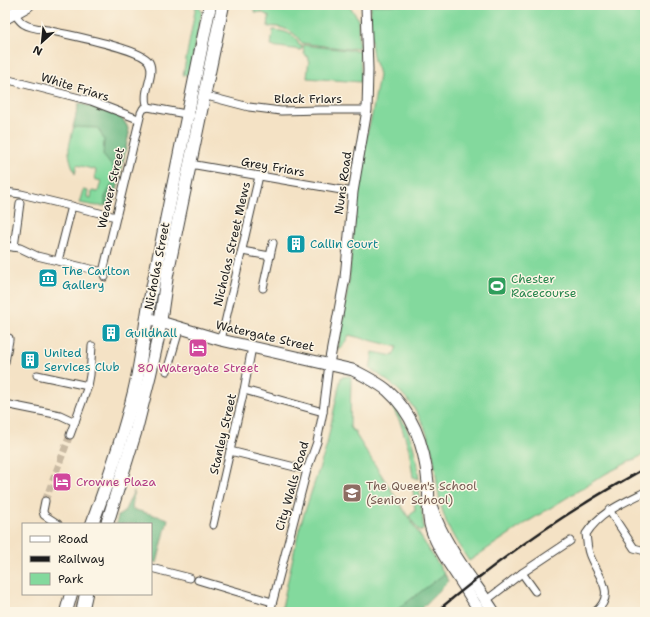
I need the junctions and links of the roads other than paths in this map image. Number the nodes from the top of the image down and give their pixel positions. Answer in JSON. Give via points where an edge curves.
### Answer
{"nodes":[{"id":1,"x":28,"y":5,"type":"edge"},
{"id":2,"x":210,"y":5,"type":"edge"},
{"id":3,"x":223,"y":5,"type":"edge"},
{"id":4,"x":366,"y":5,"type":"edge"},
{"id":5,"x":10,"y":16,"type":"edge"},
{"id":6,"x":5,"y":79,"type":"edge"},
{"id":7,"x":203,"y":95,"type":"junction"},
{"id":8,"x":148,"y":107,"type":"junction"},
{"id":9,"x":367,"y":110,"type":"junction"},
{"id":10,"x":194,"y":116,"type":"junction"},
{"id":11,"x":138,"y":119,"type":"junction"},
{"id":12,"x":190,"y":164,"type":"junction"},
{"id":13,"x":259,"y":176,"type":"junction"},
{"id":14,"x":5,"y":192,"type":"edge"},
{"id":15,"x":353,"y":192,"type":"junction"},
{"id":16,"x":20,"y":203,"type":"dead end"},
{"id":17,"x":72,"y":206,"type":"junction"},
{"id":18,"x":116,"y":217,"type":"junction"},
{"id":19,"x":273,"y":243,"type":"dead end"},
{"id":20,"x":5,"y":246,"type":"edge"},
{"id":21,"x":14,"y":247,"type":"junction"},
{"id":22,"x":242,"y":251,"type":"junction"},
{"id":23,"x":270,"y":256,"type":"junction"},
{"id":24,"x":58,"y":261,"type":"junction"},
{"id":25,"x":263,"y":288,"type":"dead end"},
{"id":26,"x":147,"y":318,"type":"junction"},
{"id":27,"x":160,"y":322,"type":"junction"},
{"id":28,"x":180,"y":327,"type":"junction"},
{"id":29,"x":158,"y":338,"type":"junction"},
{"id":30,"x":7,"y":339,"type":"edge"},
{"id":31,"x":221,"y":340,"type":"junction"},
{"id":32,"x":92,"y":346,"type":"dead end"},
{"id":33,"x":252,"y":346,"type":"junction"},
{"id":34,"x":5,"y":362,"type":"edge"},
{"id":35,"x":329,"y":364,"type":"junction"},
{"id":36,"x":167,"y":371,"type":"dead end"},
{"id":37,"x":37,"y":375,"type":"dead end"},
{"id":38,"x":88,"y":386,"type":"junction"},
{"id":39,"x":244,"y":390,"type":"junction"},
{"id":40,"x":5,"y":404,"type":"edge"},
{"id":41,"x":322,"y":412,"type":"junction"},
{"id":42,"x":75,"y":422,"type":"junction"},
{"id":43,"x":70,"y":435,"type":"tunnel mouth"},
{"id":44,"x":230,"y":451,"type":"junction"},
{"id":45,"x":307,"y":470,"type":"junction"},
{"id":46,"x":645,"y":492,"type":"edge"},
{"id":47,"x":429,"y":498,"type":"junction"},
{"id":48,"x":46,"y":501,"type":"tunnel mouth"},
{"id":49,"x":609,"y":510,"type":"junction"},
{"id":50,"x":56,"y":523,"type":"edge"},
{"id":51,"x":92,"y":523,"type":"edge"},
{"id":52,"x":107,"y":523,"type":"edge"},
{"id":53,"x":213,"y":525,"type":"dead end"},
{"id":54,"x":570,"y":541,"type":"dead end"},
{"id":55,"x":645,"y":551,"type":"edge"},
{"id":56,"x":152,"y":568,"type":"edge"},
{"id":57,"x":522,"y":573,"type":"junction"},
{"id":58,"x":190,"y":578,"type":"dead end"},
{"id":59,"x":198,"y":580,"type":"dead end"},
{"id":60,"x":535,"y":591,"type":"dead end"},
{"id":61,"x":71,"y":595,"type":"edge"},
{"id":62,"x":86,"y":595,"type":"edge"},
{"id":63,"x":486,"y":600,"type":"junction"},
{"id":64,"x":272,"y":602,"type":"junction"},
{"id":65,"x":479,"y":610,"type":"edge"},
{"id":66,"x":66,"y":612,"type":"edge"},
{"id":67,"x":82,"y":612,"type":"edge"},
{"id":68,"x":270,"y":612,"type":"edge"},
{"id":69,"x":494,"y":612,"type":"edge"},
{"id":70,"x":595,"y":612,"type":"edge"}],
"edges":[{"from":1,"to":5,"type":"highway"},
{"from":2,"to":10,"type":"highway","name":"Nicholas Street"},
{"from":3,"to":7,"type":"highway","name":"Nicholas Street"},
{"from":4,"to":9,"type":"street","name":"Nuns Road"},
{"from":5,"to":8,"type":"street","via":[[26,26],[115,46],[145,57],[150,66],[145,95]]},
{"from":6,"to":11,"type":"street","name":"White Friars","via":[[91,101]]},
{"from":7,"to":9,"type":"street","name":"Black Friars","via":[[249,107],[281,111]]},
{"from":7,"to":10,"type":"highway","name":"Nicholas Street"},
{"from":8,"to":10,"type":"street"},
{"from":8,"to":11,"type":"street","name":"Weaver Street","via":[[143,109]]},
{"from":9,"to":15,"type":"street","name":"Nuns Road"},
{"from":10,"to":12,"type":"highway","name":"Nicholas Street"},
{"from":10,"to":26,"type":"highway","name":"Nicholas Street","via":[[166,220]]},
{"from":11,"to":18,"type":"street","name":"Weaver Street"},
{"from":12,"to":13,"type":"street","name":"Grey Friars"},
{"from":12,"to":27,"type":"highway","name":"Nicholas Street"},
{"from":13,"to":15,"type":"street","name":"Grey Friars"},
{"from":13,"to":22,"type":"street","name":"Nicholas Street Mews"},
{"from":14,"to":17,"type":"street"},
{"from":15,"to":35,"type":"street","name":"Nuns Road","via":[[345,278]]},
{"from":16,"to":21,"type":"street"},
{"from":17,"to":18,"type":"street"},
{"from":17,"to":24,"type":"street"},
{"from":18,"to":24,"type":"street","name":"Weaver Street","via":[[104,275]]},
{"from":19,"to":23,"type":"street"},
{"from":20,"to":21,"type":"street"},
{"from":21,"to":24,"type":"street"},
{"from":22,"to":23,"type":"street"},
{"from":22,"to":31,"type":"street","name":"Nicholas Street Mews"},
{"from":23,"to":25,"type":"street"},
{"from":26,"to":27,"type":"main road","name":"Watergate Street"},
{"from":26,"to":51,"type":"highway","name":"Nicholas Street","via":[[134,393],[107,484]]},
{"from":27,"to":28,"type":"main road","name":"Watergate Street"},
{"from":27,"to":29,"type":"highway","name":"Nicholas Street"},
{"from":28,"to":29,"type":"main road","via":[[165,331]]},
{"from":28,"to":31,"type":"main road","name":"Watergate Street"},
{"from":28,"to":36,"type":"street"},
{"from":29,"to":52,"type":"highway","name":"Nicholas Street","via":[[136,430]]},
{"from":30,"to":34,"type":"street"},
{"from":31,"to":33,"type":"main road","name":"Watergate Street"},
{"from":32,"to":38,"type":"street"},
{"from":33,"to":35,"type":"main road","name":"Watergate Street"},
{"from":33,"to":39,"type":"street","name":"Stanley Street"},
{"from":35,"to":41,"type":"street","name":"City Walls Road"},
{"from":35,"to":47,"type":"main road","name":"Watergate Street","via":[[353,370],[372,379],[399,404],[418,435],[423,450]]},
{"from":37,"to":38,"type":"street"},
{"from":38,"to":42,"type":"street"},
{"from":39,"to":41,"type":"street"},
{"from":39,"to":44,"type":"street","name":"Stanley Street"},
{"from":40,"to":42,"type":"street","via":[[60,415]]},
{"from":41,"to":45,"type":"street","name":"City Walls Road","via":[[317,442]]},
{"from":42,"to":43,"type":"street"},
{"from":44,"to":45,"type":"street"},
{"from":44,"to":53,"type":"street","name":"Stanley Street"},
{"from":45,"to":64,"type":"street","name":"City Walls Road"},
{"from":46,"to":49,"type":"street"},
{"from":47,"to":63,"type":"main road","via":[[442,532]]},
{"from":47,"to":65,"type":"main road","name":"Watergate Street","via":[[431,528],[442,552]]},
{"from":48,"to":50,"type":"street","via":[[43,511],[46,517]]},
{"from":49,"to":55,"type":"street","via":[[634,548]]},
{"from":49,"to":70,"type":"street","via":[[586,534],[589,553],[602,579],[606,596],[604,604]]},
{"from":54,"to":57,"type":"street"},
{"from":56,"to":58,"type":"street"},
{"from":57,"to":60,"type":"street"},
{"from":57,"to":63,"type":"street"},
{"from":59,"to":64,"type":"street"},
{"from":61,"to":66,"type":"highway"},
{"from":62,"to":67,"type":"highway"},
{"from":63,"to":65,"type":"street"},
{"from":63,"to":69,"type":"main road"},
{"from":64,"to":68,"type":"street","name":"City Walls Road"}]}
